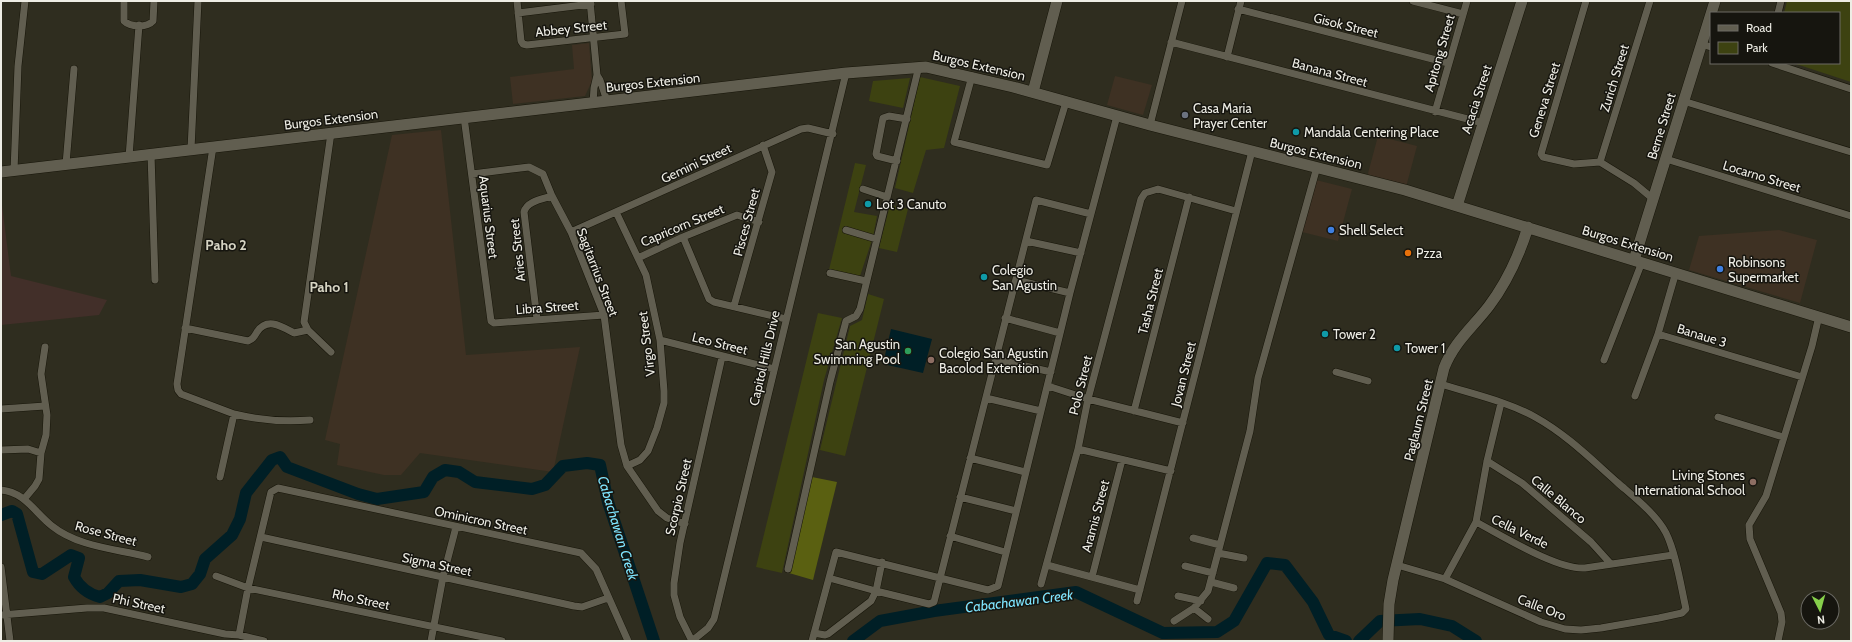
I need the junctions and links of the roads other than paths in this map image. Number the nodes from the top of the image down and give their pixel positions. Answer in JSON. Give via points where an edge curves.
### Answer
{"nodes":[{"id":1,"x":25,"y":1,"type":"edge"},
{"id":2,"x":124,"y":1,"type":"edge"},
{"id":3,"x":154,"y":1,"type":"edge"},
{"id":4,"x":198,"y":1,"type":"edge"},
{"id":5,"x":517,"y":1,"type":"edge"},
{"id":6,"x":621,"y":1,"type":"edge"},
{"id":7,"x":1057,"y":1,"type":"edge"},
{"id":8,"x":1182,"y":1,"type":"edge"},
{"id":9,"x":1241,"y":1,"type":"edge"},
{"id":10,"x":1413,"y":1,"type":"edge"},
{"id":11,"x":1467,"y":1,"type":"edge"},
{"id":12,"x":1522,"y":1,"type":"edge"},
{"id":13,"x":1586,"y":1,"type":"edge"},
{"id":14,"x":1650,"y":1,"type":"edge"},
{"id":15,"x":1715,"y":1,"type":"edge"},
{"id":16,"x":1781,"y":1,"type":"edge"},
{"id":17,"x":591,"y":3,"type":"edge"},
{"id":18,"x":1238,"y":9,"type":"junction"},
{"id":19,"x":1713,"y":12,"type":"edge"},
{"id":20,"x":1778,"y":12,"type":"edge"},
{"id":21,"x":518,"y":13,"type":"junction"},
{"id":22,"x":1463,"y":14,"type":"junction"},
{"id":23,"x":139,"y":25,"type":"junction"},
{"id":24,"x":1710,"y":25,"type":"edge"},
{"id":25,"x":594,"y":38,"type":"junction"},
{"id":26,"x":1171,"y":42,"type":"junction"},
{"id":27,"x":1706,"y":45,"type":"edge"},
{"id":28,"x":1227,"y":57,"type":"junction"},
{"id":29,"x":1448,"y":63,"type":"junction"},
{"id":30,"x":1775,"y":64,"type":"edge"},
{"id":31,"x":919,"y":66,"type":"junction"},
{"id":32,"x":74,"y":69,"type":"dead end"},
{"id":33,"x":846,"y":73,"type":"junction"},
{"id":34,"x":597,"y":75,"type":"junction"},
{"id":35,"x":972,"y":76,"type":"junction"},
{"id":36,"x":1851,"y":88,"type":"edge"},
{"id":37,"x":1033,"y":92,"type":"junction"},
{"id":38,"x":607,"y":101,"type":"junction"},
{"id":39,"x":1683,"y":101,"type":"junction"},
{"id":40,"x":1066,"y":102,"type":"junction"},
{"id":41,"x":593,"y":103,"type":"junction"},
{"id":42,"x":1435,"y":112,"type":"junction"},
{"id":43,"x":464,"y":116,"type":"junction"},
{"id":44,"x":1117,"y":116,"type":"junction"},
{"id":45,"x":906,"y":119,"type":"junction"},
{"id":46,"x":1483,"y":123,"type":"junction"},
{"id":47,"x":1150,"y":125,"type":"junction"},
{"id":48,"x":331,"y":133,"type":"junction"},
{"id":49,"x":833,"y":134,"type":"junction"},
{"id":50,"x":763,"y":145,"type":"junction"},
{"id":51,"x":212,"y":147,"type":"junction"},
{"id":52,"x":191,"y":149,"type":"junction"},
{"id":53,"x":1252,"y":151,"type":"junction"},
{"id":54,"x":1851,"y":152,"type":"edge"},
{"id":55,"x":151,"y":154,"type":"junction"},
{"id":56,"x":129,"y":157,"type":"junction"},
{"id":57,"x":1666,"y":159,"type":"junction"},
{"id":58,"x":897,"y":161,"type":"junction"},
{"id":59,"x":1600,"y":162,"type":"junction"},
{"id":60,"x":66,"y":164,"type":"junction"},
{"id":61,"x":1317,"y":167,"type":"junction"},
{"id":62,"x":14,"y":171,"type":"junction"},
{"id":63,"x":1,"y":172,"type":"edge"},
{"id":64,"x":472,"y":174,"type":"junction"},
{"id":65,"x":863,"y":189,"type":"dead end"},
{"id":66,"x":552,"y":196,"type":"junction"},
{"id":67,"x":887,"y":197,"type":"junction"},
{"id":68,"x":1189,"y":197,"type":"junction"},
{"id":69,"x":1652,"y":198,"type":"junction"},
{"id":70,"x":1457,"y":206,"type":"junction"},
{"id":71,"x":616,"y":212,"type":"junction"},
{"id":72,"x":1236,"y":212,"type":"junction"},
{"id":73,"x":1092,"y":214,"type":"junction"},
{"id":74,"x":1851,"y":216,"type":"edge"},
{"id":75,"x":759,"y":222,"type":"junction"},
{"id":76,"x":1528,"y":227,"type":"junction"},
{"id":77,"x":846,"y":230,"type":"dead end"},
{"id":78,"x":571,"y":232,"type":"junction"},
{"id":79,"x":683,"y":237,"type":"junction"},
{"id":80,"x":876,"y":238,"type":"junction"},
{"id":81,"x":1026,"y":241,"type":"junction"},
{"id":82,"x":1081,"y":253,"type":"junction"},
{"id":83,"x":638,"y":258,"type":"junction"},
{"id":84,"x":1638,"y":261,"type":"junction"},
{"id":85,"x":1676,"y":272,"type":"junction"},
{"id":86,"x":830,"y":273,"type":"dead end"},
{"id":87,"x":155,"y":280,"type":"dead end"},
{"id":88,"x":1016,"y":280,"type":"junction"},
{"id":89,"x":866,"y":281,"type":"junction"},
{"id":90,"x":1070,"y":293,"type":"junction"},
{"id":91,"x":734,"y":306,"type":"junction"},
{"id":92,"x":604,"y":315,"type":"junction"},
{"id":93,"x":1819,"y":316,"type":"junction"},
{"id":94,"x":1005,"y":318,"type":"junction"},
{"id":95,"x":537,"y":319,"type":"junction"},
{"id":96,"x":786,"y":319,"type":"junction"},
{"id":97,"x":491,"y":321,"type":"joint"},
{"id":98,"x":1851,"y":326,"type":"edge"},
{"id":99,"x":185,"y":328,"type":"junction"},
{"id":100,"x":308,"y":330,"type":"junction"},
{"id":101,"x":1060,"y":333,"type":"junction"},
{"id":102,"x":1658,"y":334,"type":"junction"},
{"id":103,"x":660,"y":340,"type":"junction"},
{"id":104,"x":45,"y":347,"type":"dead end"},
{"id":105,"x":331,"y":352,"type":"dead end"},
{"id":106,"x":722,"y":357,"type":"junction"},
{"id":107,"x":995,"y":359,"type":"junction"},
{"id":108,"x":1604,"y":360,"type":"dead end"},
{"id":109,"x":774,"y":369,"type":"junction"},
{"id":110,"x":1051,"y":372,"type":"junction"},
{"id":111,"x":1336,"y":372,"type":"dead end"},
{"id":112,"x":1802,"y":377,"type":"junction"},
{"id":113,"x":1368,"y":381,"type":"dead end"},
{"id":114,"x":1441,"y":384,"type":"junction"},
{"id":115,"x":1048,"y":386,"type":"junction"},
{"id":116,"x":1636,"y":396,"type":"dead end"},
{"id":117,"x":986,"y":398,"type":"junction"},
{"id":118,"x":1088,"y":399,"type":"junction"},
{"id":119,"x":1501,"y":403,"type":"junction"},
{"id":120,"x":45,"y":406,"type":"junction"},
{"id":121,"x":1,"y":409,"type":"edge"},
{"id":122,"x":1041,"y":411,"type":"junction"},
{"id":123,"x":1134,"y":411,"type":"junction"},
{"id":124,"x":234,"y":414,"type":"junction"},
{"id":125,"x":1718,"y":417,"type":"dead end"},
{"id":126,"x":310,"y":420,"type":"dead end"},
{"id":127,"x":1183,"y":423,"type":"junction"},
{"id":128,"x":1783,"y":438,"type":"junction"},
{"id":129,"x":1078,"y":449,"type":"junction"},
{"id":130,"x":1,"y":450,"type":"edge"},
{"id":131,"x":41,"y":453,"type":"junction"},
{"id":132,"x":970,"y":458,"type":"junction"},
{"id":133,"x":1122,"y":460,"type":"junction"},
{"id":134,"x":1487,"y":461,"type":"junction"},
{"id":135,"x":626,"y":466,"type":"junction"},
{"id":136,"x":1172,"y":471,"type":"junction"},
{"id":137,"x":1025,"y":472,"type":"junction"},
{"id":138,"x":220,"y":477,"type":"dead end"},
{"id":139,"x":1,"y":490,"type":"edge"},
{"id":140,"x":960,"y":497,"type":"junction"},
{"id":141,"x":25,"y":498,"type":"junction"},
{"id":142,"x":1016,"y":511,"type":"junction"},
{"id":143,"x":1476,"y":522,"type":"junction"},
{"id":144,"x":685,"y":524,"type":"junction"},
{"id":145,"x":456,"y":527,"type":"junction"},
{"id":146,"x":950,"y":536,"type":"junction"},
{"id":147,"x":261,"y":537,"type":"junction"},
{"id":148,"x":1192,"y":538,"type":"dead end"},
{"id":149,"x":1220,"y":545,"type":"junction"},
{"id":150,"x":1005,"y":552,"type":"junction"},
{"id":151,"x":1218,"y":553,"type":"junction"},
{"id":152,"x":1673,"y":556,"type":"junction"},
{"id":153,"x":148,"y":557,"type":"dead end"},
{"id":154,"x":1244,"y":558,"type":"dead end"},
{"id":155,"x":882,"y":562,"type":"junction"},
{"id":156,"x":1610,"y":563,"type":"junction"},
{"id":157,"x":1047,"y":565,"type":"junction"},
{"id":158,"x":1397,"y":565,"type":"junction"},
{"id":159,"x":1185,"y":566,"type":"dead end"},
{"id":160,"x":1,"y":568,"type":"edge"},
{"id":161,"x":788,"y":569,"type":"dead end"},
{"id":162,"x":1213,"y":573,"type":"junction"},
{"id":163,"x":216,"y":576,"type":"dead end"},
{"id":164,"x":443,"y":577,"type":"junction"},
{"id":165,"x":1092,"y":577,"type":"junction"},
{"id":166,"x":829,"y":578,"type":"junction"},
{"id":167,"x":940,"y":578,"type":"junction"},
{"id":168,"x":1445,"y":579,"type":"junction"},
{"id":169,"x":1211,"y":582,"type":"junction"},
{"id":170,"x":1041,"y":584,"type":"dead end"},
{"id":171,"x":248,"y":588,"type":"junction"},
{"id":172,"x":1234,"y":588,"type":"dead end"},
{"id":173,"x":1140,"y":590,"type":"junction"},
{"id":174,"x":876,"y":591,"type":"junction"},
{"id":175,"x":1178,"y":596,"type":"dead end"},
{"id":176,"x":608,"y":598,"type":"junction"},
{"id":177,"x":1201,"y":601,"type":"junction"},
{"id":178,"x":1137,"y":602,"type":"dead end"},
{"id":179,"x":1194,"y":608,"type":"junction"},
{"id":180,"x":4,"y":615,"type":"edge"},
{"id":181,"x":1208,"y":619,"type":"dead end"},
{"id":182,"x":1174,"y":621,"type":"dead end"},
{"id":183,"x":434,"y":626,"type":"junction"},
{"id":184,"x":814,"y":633,"type":"junction"},
{"id":185,"x":239,"y":635,"type":"junction"},
{"id":186,"x":224,"y":638,"type":"edge"},
{"id":187,"x":10,"y":641,"type":"edge"},
{"id":188,"x":264,"y":641,"type":"edge"},
{"id":189,"x":430,"y":641,"type":"edge"},
{"id":190,"x":502,"y":641,"type":"edge"},
{"id":191,"x":628,"y":641,"type":"edge"},
{"id":192,"x":692,"y":641,"type":"edge"},
{"id":193,"x":812,"y":641,"type":"edge"},
{"id":194,"x":1388,"y":641,"type":"edge"},
{"id":195,"x":1778,"y":641,"type":"edge"}],
"edges":[{"from":1,"to":62,"type":"street","via":[[18,66]]},
{"from":2,"to":23,"type":"street","via":[[124,21],[127,24]]},
{"from":3,"to":23,"type":"street","via":[[153,21],[148,25]]},
{"from":4,"to":52,"type":"street"},
{"from":5,"to":21,"type":"street"},
{"from":6,"to":25,"type":"street","name":"Abbey Street","via":[[625,34]]},
{"from":7,"to":37,"type":"main road"},
{"from":8,"to":26,"type":"street"},
{"from":9,"to":18,"type":"street"},
{"from":10,"to":22,"type":"street"},
{"from":11,"to":22,"type":"street","name":"Apitong Street"},
{"from":12,"to":46,"type":"main road","name":"Acacia Street"},
{"from":13,"to":59,"type":"street","name":"Geneva Street","via":[[1541,154],[1543,157],[1574,164]]},
{"from":14,"to":59,"type":"street","name":"Zurich Street"},
{"from":15,"to":19,"type":"main road","name":"Berne Street"},
{"from":16,"to":20,"type":"street"},
{"from":17,"to":21,"type":"street"},
{"from":17,"to":25,"type":"street"},
{"from":18,"to":28,"type":"street"},
{"from":18,"to":29,"type":"street","name":"Gisok Street"},
{"from":21,"to":25,"type":"street","name":"Abbey Street","via":[[523,44]]},
{"from":22,"to":29,"type":"street","name":"Apitong Street"},
{"from":23,"to":56,"type":"street"},
{"from":24,"to":27,"type":"main road","name":"Berne Street"},
{"from":25,"to":34,"type":"street"},
{"from":26,"to":28,"type":"street","name":"Banana Street"},
{"from":26,"to":47,"type":"street"},
{"from":27,"to":39,"type":"main road","name":"Berne Street"},
{"from":28,"to":42,"type":"street","name":"Banana Street"},
{"from":29,"to":42,"type":"street","name":"Apitong Street"},
{"from":30,"to":36,"type":"street"},
{"from":31,"to":33,"type":"main road","name":"Burgos Extension"},
{"from":31,"to":35,"type":"main road","name":"Burgos Extension"},
{"from":31,"to":45,"type":"street"},
{"from":32,"to":60,"type":"street"},
{"from":33,"to":38,"type":"main road","name":"Burgos Extension"},
{"from":33,"to":49,"type":"street","name":"Capitol Hills Drive"},
{"from":34,"to":38,"type":"street"},
{"from":34,"to":41,"type":"street"},
{"from":35,"to":37,"type":"main road","name":"Burgos Extension"},
{"from":35,"to":40,"type":"street","via":[[954,142],[1047,165]]},
{"from":37,"to":40,"type":"main road","name":"Burgos Extension"},
{"from":38,"to":41,"type":"main road","name":"Burgos Extension"},
{"from":39,"to":54,"type":"street"},
{"from":39,"to":57,"type":"main road","name":"Berne Street"},
{"from":40,"to":44,"type":"main road","name":"Burgos Extension"},
{"from":41,"to":43,"type":"main road","name":"Burgos Extension"},
{"from":42,"to":46,"type":"street","name":"Banana Street"},
{"from":43,"to":48,"type":"main road","name":"Burgos Extension"},
{"from":43,"to":64,"type":"street","name":"Aquarius Street"},
{"from":44,"to":47,"type":"main road","name":"Burgos Extension"},
{"from":44,"to":73,"type":"street"},
{"from":45,"to":58,"type":"street"},
{"from":45,"to":58,"type":"street","via":[[889,116],[883,118],[876,154]]},
{"from":46,"to":70,"type":"main road","name":"Acacia Street"},
{"from":47,"to":53,"type":"main road","name":"Burgos Extension"},
{"from":48,"to":51,"type":"main road","name":"Burgos Extension"},
{"from":48,"to":100,"type":"street","via":[[304,316]]},
{"from":49,"to":50,"type":"street","name":"Gemini Street","via":[[808,128],[801,129]]},
{"from":49,"to":96,"type":"street","name":"Capitol Hills Drive"},
{"from":50,"to":71,"type":"street","name":"Gemini Street"},
{"from":50,"to":75,"type":"street","name":"Pisces Street","via":[[772,172]]},
{"from":51,"to":52,"type":"main road","name":"Burgos Extension"},
{"from":51,"to":99,"type":"street"},
{"from":52,"to":55,"type":"main road","name":"Burgos Extension"},
{"from":53,"to":61,"type":"main road","name":"Burgos Extension"},
{"from":53,"to":72,"type":"street","name":"Jovan Street"},
{"from":55,"to":56,"type":"main road","name":"Burgos Extension"},
{"from":55,"to":87,"type":"street"},
{"from":56,"to":60,"type":"main road","name":"Burgos Extension"},
{"from":57,"to":69,"type":"main road","name":"Berne Street"},
{"from":57,"to":74,"type":"street","name":"Locarno Street"},
{"from":58,"to":67,"type":"street"},
{"from":59,"to":69,"type":"street","via":[[1634,183]]},
{"from":60,"to":62,"type":"main road","name":"Burgos Extension"},
{"from":61,"to":70,"type":"main road","name":"Burgos Extension"},
{"from":61,"to":149,"type":"street","via":[[1258,378],[1250,431]]},
{"from":62,"to":63,"type":"main road","name":"Burgos Extension"},
{"from":64,"to":66,"type":"street","name":"Sagitarrius Street","via":[[520,168],[535,169],[543,174]]},
{"from":64,"to":97,"type":"street","name":"Aquarius Street"},
{"from":65,"to":67,"type":"street"},
{"from":66,"to":78,"type":"street","name":"Sagitarrius Street"},
{"from":66,"to":95,"type":"street","name":"Aries Street","via":[[529,204],[524,212]]},
{"from":67,"to":80,"type":"street"},
{"from":68,"to":72,"type":"street"},
{"from":68,"to":118,"type":"street","name":"Polo Street","via":[[1158,188],[1145,193],[1141,199]]},
{"from":68,"to":123,"type":"street","name":"Tasha Street"},
{"from":69,"to":84,"type":"main road","name":"Berne Street"},
{"from":70,"to":76,"type":"main road","name":"Burgos Extension"},
{"from":71,"to":78,"type":"street","name":"Gemini Street"},
{"from":71,"to":83,"type":"street","name":"Virgo Street"},
{"from":72,"to":127,"type":"street","name":"Jovan Street"},
{"from":73,"to":81,"type":"street","via":[[1036,200]]},
{"from":73,"to":82,"type":"street"},
{"from":75,"to":79,"type":"street","name":"Capricorn Street","via":[[737,215]]},
{"from":75,"to":91,"type":"street","name":"Pisces Street"},
{"from":76,"to":84,"type":"main road","name":"Burgos Extension"},
{"from":76,"to":114,"type":"main road","name":"Paglaum Street","via":[[1516,261],[1502,288],[1449,354]]},
{"from":77,"to":80,"type":"street"},
{"from":78,"to":92,"type":"street","name":"Sagitarrius Street"},
{"from":79,"to":83,"type":"street","name":"Capricorn Street"},
{"from":79,"to":91,"type":"street","via":[[709,299]]},
{"from":80,"to":89,"type":"street"},
{"from":81,"to":82,"type":"street"},
{"from":81,"to":88,"type":"street"},
{"from":82,"to":90,"type":"street"},
{"from":83,"to":103,"type":"street","name":"Virgo Street","via":[[646,275]]},
{"from":84,"to":85,"type":"main road","name":"Burgos Extension"},
{"from":84,"to":108,"type":"street"},
{"from":85,"to":93,"type":"main road","name":"Burgos Extension"},
{"from":85,"to":102,"type":"street"},
{"from":86,"to":89,"type":"street"},
{"from":88,"to":90,"type":"street"},
{"from":88,"to":94,"type":"street"},
{"from":89,"to":161,"type":"street","via":[[857,314],[845,325]]},
{"from":90,"to":101,"type":"street"},
{"from":91,"to":96,"type":"street"},
{"from":92,"to":95,"type":"street","name":"Libra Street"},
{"from":92,"to":135,"type":"street","name":"Sagitarrius Street","via":[[621,446]]},
{"from":93,"to":98,"type":"main road","name":"Burgos Extension"},
{"from":93,"to":112,"type":"street"},
{"from":94,"to":101,"type":"street"},
{"from":94,"to":107,"type":"street"},
{"from":95,"to":97,"type":"street","name":"Libra Street","via":[[494,323]]},
{"from":96,"to":109,"type":"street","name":"Capitol Hills Drive"},
{"from":99,"to":100,"type":"street","via":[[248,341],[262,327],[270,324],[294,333]]},
{"from":99,"to":124,"type":"street","via":[[178,390],[181,394]]},
{"from":100,"to":105,"type":"street"},
{"from":101,"to":110,"type":"street"},
{"from":102,"to":112,"type":"street","name":"Banaue 3"},
{"from":102,"to":116,"type":"street","name":"Banaue 3"},
{"from":103,"to":106,"type":"street","name":"Leo Street"},
{"from":103,"to":135,"type":"street","name":"Virgo Street","via":[[664,403],[648,452],[640,460]]},
{"from":104,"to":120,"type":"street","via":[[41,374]]},
{"from":106,"to":109,"type":"street","name":"Leo Street"},
{"from":106,"to":144,"type":"street","name":"Scorpio Street"},
{"from":107,"to":110,"type":"street"},
{"from":107,"to":117,"type":"street"},
{"from":109,"to":192,"type":"street","name":"Capitol Hills Drive","via":[[714,619],[708,628]]},
{"from":110,"to":115,"type":"street"},
{"from":111,"to":113,"type":"street"},
{"from":112,"to":128,"type":"street"},
{"from":114,"to":119,"type":"street"},
{"from":114,"to":158,"type":"main road","name":"Paglaum Street"},
{"from":115,"to":118,"type":"street"},
{"from":115,"to":122,"type":"street"},
{"from":117,"to":122,"type":"street"},
{"from":117,"to":132,"type":"street"},
{"from":118,"to":123,"type":"street"},
{"from":118,"to":129,"type":"street","name":"Polo Street"},
{"from":119,"to":134,"type":"street","name":"Cella Verde"},
{"from":119,"to":152,"type":"street","via":[[1547,424],[1620,484],[1658,522],[1668,536]]},
{"from":120,"to":121,"type":"street"},
{"from":120,"to":131,"type":"street","via":[[46,435]]},
{"from":122,"to":137,"type":"street"},
{"from":123,"to":127,"type":"street"},
{"from":124,"to":126,"type":"street","via":[[294,422]]},
{"from":124,"to":138,"type":"street"},
{"from":125,"to":128,"type":"street"},
{"from":127,"to":136,"type":"street","name":"Jovan Street"},
{"from":128,"to":195,"type":"street","via":[[1765,500],[1749,525],[1753,547],[1781,613]]},
{"from":129,"to":133,"type":"street"},
{"from":129,"to":157,"type":"street","name":"Polo Street"},
{"from":130,"to":131,"type":"street","via":[[28,450]]},
{"from":131,"to":141,"type":"street","via":[[39,479]]},
{"from":132,"to":137,"type":"street"},
{"from":132,"to":140,"type":"street"},
{"from":133,"to":136,"type":"street"},
{"from":133,"to":165,"type":"street","name":"Aramis Street"},
{"from":134,"to":143,"type":"street","name":"Cella Verde"},
{"from":134,"to":156,"type":"street","name":"Calle Blanco","via":[[1528,488],[1591,542]]},
{"from":135,"to":144,"type":"street","name":"Sagitarrius Street","via":[[662,516]]},
{"from":136,"to":173,"type":"street","name":"Jovan Street"},
{"from":137,"to":142,"type":"street"},
{"from":139,"to":141,"type":"street","name":"Rose Street"},
{"from":140,"to":142,"type":"street"},
{"from":140,"to":146,"type":"street"},
{"from":141,"to":153,"type":"street","name":"Rose Street","via":[[53,527],[68,537]]},
{"from":142,"to":150,"type":"street"},
{"from":143,"to":156,"type":"street","name":"Cella Verde","via":[[1572,567],[1586,568]]},
{"from":143,"to":168,"type":"street"},
{"from":144,"to":192,"type":"street","name":"Scorpio Street","via":[[674,594],[680,617]]},
{"from":145,"to":147,"type":"street","name":"Ominicron Street","via":[[278,488],[271,492]]},
{"from":145,"to":164,"type":"street"},
{"from":145,"to":176,"type":"street","name":"Ominicron Street","via":[[581,553],[596,569]]},
{"from":146,"to":150,"type":"street"},
{"from":146,"to":167,"type":"street"},
{"from":147,"to":164,"type":"street","name":"Sigma Street"},
{"from":147,"to":171,"type":"street"},
{"from":148,"to":149,"type":"street"},
{"from":149,"to":151,"type":"street"},
{"from":150,"to":167,"type":"street","via":[[998,586],[993,589]]},
{"from":151,"to":154,"type":"street"},
{"from":151,"to":162,"type":"street"},
{"from":152,"to":156,"type":"street","name":"Cella Verde"},
{"from":152,"to":168,"type":"street","name":"Calle Oro","via":[[1686,609],[1684,612],[1590,630],[1565,629],[1541,622]]},
{"from":155,"to":166,"type":"street","via":[[836,552]]},
{"from":155,"to":167,"type":"street"},
{"from":155,"to":174,"type":"street"},
{"from":157,"to":165,"type":"street"},
{"from":157,"to":170,"type":"street","name":"Polo Street"},
{"from":158,"to":168,"type":"street","name":"Calle Oro"},
{"from":158,"to":194,"type":"main road","name":"Paglaum Street","via":[[1389,604]]},
{"from":159,"to":162,"type":"street"},
{"from":160,"to":180,"type":"street"},
{"from":162,"to":169,"type":"street"},
{"from":163,"to":171,"type":"street","name":"Rho Street"},
{"from":164,"to":176,"type":"street","name":"Sigma Street","via":[[574,606],[582,607]]},
{"from":164,"to":183,"type":"street"},
{"from":165,"to":173,"type":"street"},
{"from":166,"to":174,"type":"street"},
{"from":166,"to":184,"type":"street"},
{"from":167,"to":174,"type":"street","via":[[932,603]]},
{"from":169,"to":172,"type":"street"},
{"from":169,"to":177,"type":"street"},
{"from":171,"to":183,"type":"street","name":"Rho Street"},
{"from":171,"to":185,"type":"street"},
{"from":173,"to":178,"type":"street","name":"Jovan Street"},
{"from":174,"to":184,"type":"street","via":[[864,608],[828,634]]},
{"from":175,"to":177,"type":"street"},
{"from":176,"to":191,"type":"street","name":"Ominicron Street"},
{"from":177,"to":179,"type":"street"},
{"from":179,"to":181,"type":"street"},
{"from":179,"to":182,"type":"street"},
{"from":180,"to":186,"type":"street","name":"Phi Street","via":[[104,608]]},
{"from":180,"to":187,"type":"street"},
{"from":183,"to":189,"type":"street"},
{"from":183,"to":190,"type":"street","name":"Rho Street"},
{"from":184,"to":193,"type":"street"},
{"from":185,"to":186,"type":"street","name":"Phi Street"},
{"from":185,"to":188,"type":"street","name":"Phi Street"}]}
